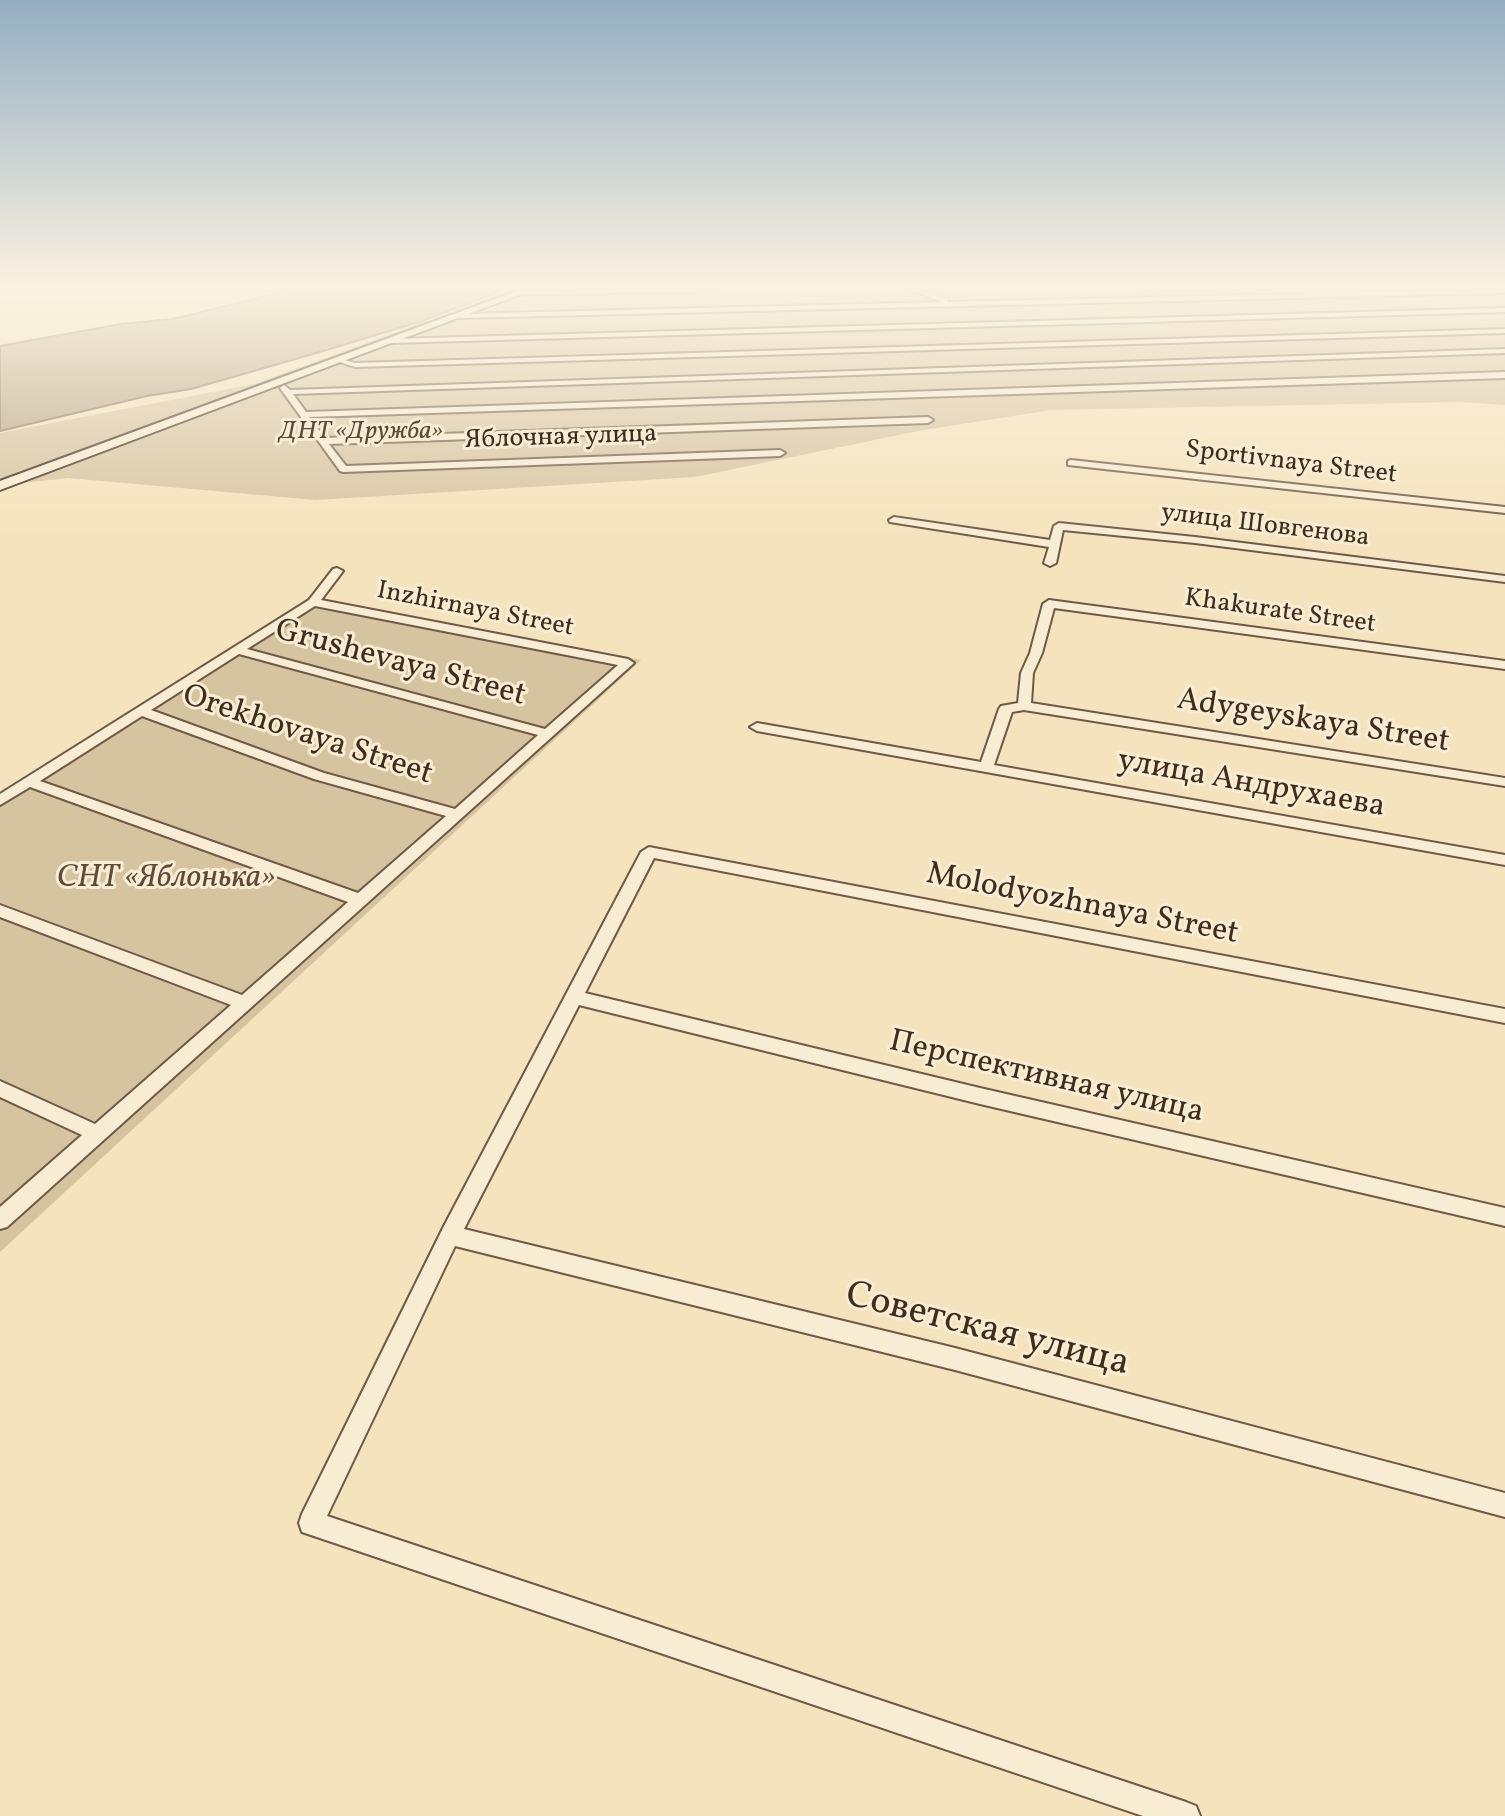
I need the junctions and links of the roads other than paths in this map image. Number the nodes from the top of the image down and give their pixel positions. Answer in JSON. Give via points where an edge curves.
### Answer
{"nodes":[{"id":1,"x":300,"y":374,"type":"edge"},
{"id":2,"x":828,"y":374,"type":"edge"},
{"id":3,"x":1139,"y":374,"type":"edge"},
{"id":4,"x":1505,"y":375,"type":"edge"},
{"id":5,"x":277,"y":382,"type":"junction"},
{"id":6,"x":1168,"y":386,"type":"junction"},
{"id":7,"x":290,"y":392,"type":"junction"},
{"id":8,"x":307,"y":414,"type":"junction"},
{"id":9,"x":928,"y":420,"type":"dead end"},
{"id":10,"x":324,"y":441,"type":"junction"},
{"id":11,"x":780,"y":453,"type":"dead end"},
{"id":12,"x":1071,"y":463,"type":"dead end"},
{"id":13,"x":0,"y":486,"type":"edge"},
{"id":14,"x":1505,"y":510,"type":"edge"},
{"id":15,"x":894,"y":520,"type":"dead end"},
{"id":16,"x":1053,"y":544,"type":"junction"},
{"id":17,"x":1050,"y":563,"type":"dead end"},
{"id":18,"x":337,"y":571,"type":"dead end"},
{"id":19,"x":1505,"y":579,"type":"edge"},
{"id":20,"x":313,"y":602,"type":"junction"},
{"id":21,"x":237,"y":650,"type":"junction"},
{"id":22,"x":1505,"y":665,"type":"edge"},
{"id":23,"x":1024,"y":706,"type":"junction"},
{"id":24,"x":140,"y":711,"type":"junction"},
{"id":25,"x":757,"y":727,"type":"dead end"},
{"id":26,"x":548,"y":734,"type":"junction"},
{"id":27,"x":987,"y":766,"type":"junction"},
{"id":28,"x":29,"y":782,"type":"junction"},
{"id":29,"x":1505,"y":782,"type":"edge"},
{"id":30,"x":0,"y":800,"type":"edge"},
{"id":31,"x":457,"y":814,"type":"junction"},
{"id":32,"x":1505,"y":860,"type":"edge"},
{"id":33,"x":360,"y":900,"type":"junction"},
{"id":34,"x":0,"y":911,"type":"edge"},
{"id":35,"x":574,"y":997,"type":"junction"},
{"id":36,"x":243,"y":1002,"type":"junction"},
{"id":37,"x":1505,"y":1016,"type":"edge"},
{"id":38,"x":0,"y":1089,"type":"edge"},
{"id":39,"x":96,"y":1133,"type":"junction"},
{"id":40,"x":1505,"y":1217,"type":"edge"},
{"id":41,"x":0,"y":1220,"type":"edge"},
{"id":42,"x":450,"y":1235,"type":"junction"},
{"id":43,"x":1505,"y":1505,"type":"edge"},
{"id":44,"x":1186,"y":1816,"type":"edge"}],
"edges":[{"from":1,"to":5,"type":"street"},
{"from":2,"to":7,"type":"street"},
{"from":3,"to":6,"type":"street"},
{"from":4,"to":6,"type":"street"},
{"from":5,"to":7,"type":"street"},
{"from":5,"to":13,"type":"street"},
{"from":6,"to":8,"type":"street"},
{"from":7,"to":8,"type":"street"},
{"from":8,"to":10,"type":"street"},
{"from":9,"to":10,"type":"street"},
{"from":10,"to":11,"type":"street","name":"Яблочная улица","via":[[343,469]]},
{"from":12,"to":14,"type":"street","name":"Sportivnaya Street"},
{"from":15,"to":16,"type":"street"},
{"from":16,"to":17,"type":"street"},
{"from":16,"to":19,"type":"street","name":"улица Шовгенова","via":[[1059,526]]},
{"from":18,"to":20,"type":"street"},
{"from":20,"to":21,"type":"street"},
{"from":20,"to":26,"type":"street","name":"Inzhirnaya Street","via":[[628,663]]},
{"from":21,"to":24,"type":"street"},
{"from":21,"to":26,"type":"street","name":"Grushevaya Street"},
{"from":22,"to":23,"type":"street","name":"Khakurate Street","via":[[1049,604],[1027,673]]},
{"from":23,"to":27,"type":"street","via":[[1006,709]]},
{"from":23,"to":29,"type":"street","name":"Adygeyskaya Street"},
{"from":24,"to":28,"type":"street"},
{"from":24,"to":31,"type":"street","name":"Orekhovaya Street","via":[[319,776]]},
{"from":25,"to":27,"type":"street","name":"улица Андрухаева"},
{"from":26,"to":31,"type":"street"},
{"from":27,"to":32,"type":"street","name":"улица Андрухаева"},
{"from":28,"to":30,"type":"street"},
{"from":28,"to":33,"type":"street"},
{"from":31,"to":33,"type":"street"},
{"from":33,"to":36,"type":"street"},
{"from":34,"to":36,"type":"street"},
{"from":35,"to":37,"type":"street","name":"Molodyozhnaya Street","via":[[649,852]]},
{"from":35,"to":40,"type":"street","name":"Перспективная улица"},
{"from":35,"to":42,"type":"street"},
{"from":36,"to":39,"type":"street"},
{"from":38,"to":39,"type":"street"},
{"from":39,"to":41,"type":"street"},
{"from":42,"to":43,"type":"street","name":"Советская улица","via":[[955,1359]]},
{"from":42,"to":44,"type":"street","via":[[311,1523]]}]}
